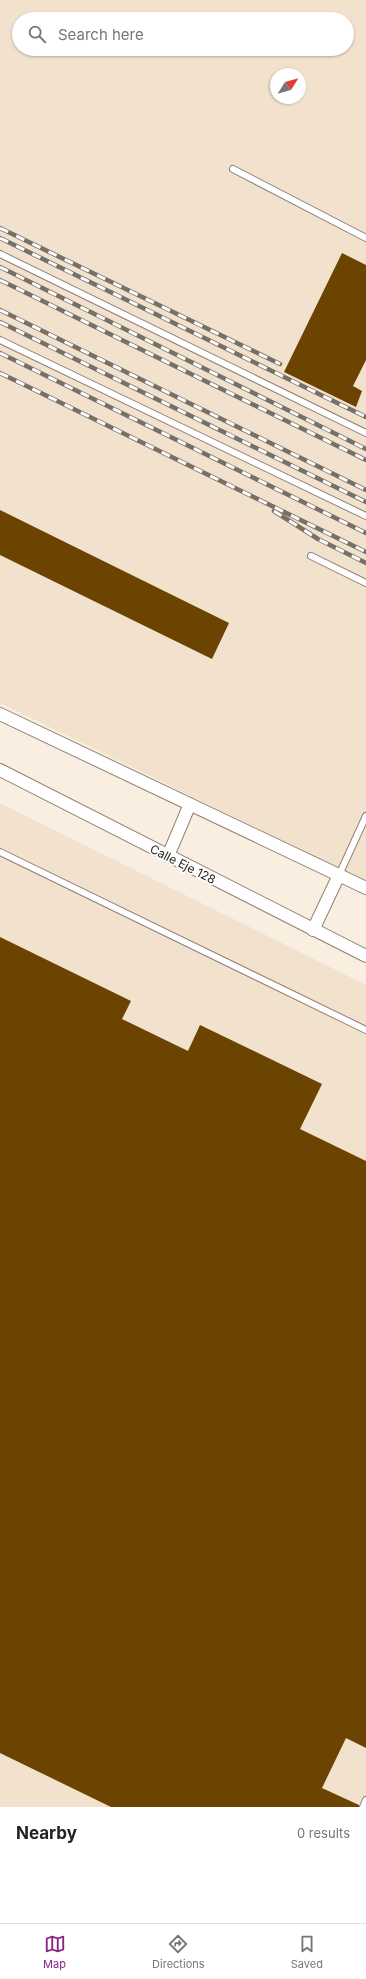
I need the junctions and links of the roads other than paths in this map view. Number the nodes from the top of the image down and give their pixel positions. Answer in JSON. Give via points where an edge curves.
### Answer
{"nodes":[{"id":1,"x":233,"y":169,"type":"dead end"},
{"id":2,"x":366,"y":238,"type":"edge"},
{"id":3,"x":0,"y":254,"type":"edge"},
{"id":4,"x":0,"y":340,"type":"edge"},
{"id":5,"x":366,"y":433,"type":"edge"},
{"id":6,"x":366,"y":516,"type":"edge"},
{"id":7,"x":311,"y":556,"type":"dead end"},
{"id":8,"x":366,"y":583,"type":"edge"},
{"id":9,"x":0,"y":714,"type":"edge"},
{"id":10,"x":0,"y":770,"type":"edge"},
{"id":11,"x":190,"y":804,"type":"junction"},
{"id":12,"x":366,"y":816,"type":"edge"},
{"id":13,"x":0,"y":852,"type":"edge"},
{"id":14,"x":168,"y":856,"type":"junction"},
{"id":15,"x":339,"y":875,"type":"junction"},
{"id":16,"x":366,"y":888,"type":"edge"},
{"id":17,"x":313,"y":930,"type":"junction"},
{"id":18,"x":366,"y":956,"type":"edge"},
{"id":19,"x":366,"y":1030,"type":"edge"},
{"id":20,"x":366,"y":1800,"type":"edge"},
{"id":21,"x":363,"y":1807,"type":"edge"}],
"edges":[{"from":1,"to":2,"type":"lane"},
{"from":3,"to":5,"type":"lane"},
{"from":4,"to":6,"type":"lane"},
{"from":7,"to":8,"type":"lane"},
{"from":9,"to":11,"type":"street"},
{"from":10,"to":14,"type":"street","name":"Calle Eje 128"},
{"from":11,"to":14,"type":"street"},
{"from":11,"to":15,"type":"street"},
{"from":12,"to":15,"type":"lane"},
{"from":13,"to":19,"type":"lane"},
{"from":14,"to":17,"type":"street","name":"Calle Eje 128"},
{"from":15,"to":16,"type":"street"},
{"from":15,"to":17,"type":"street"},
{"from":17,"to":18,"type":"street","name":"Calle Eje 128"},
{"from":20,"to":21,"type":"lane"}]}
